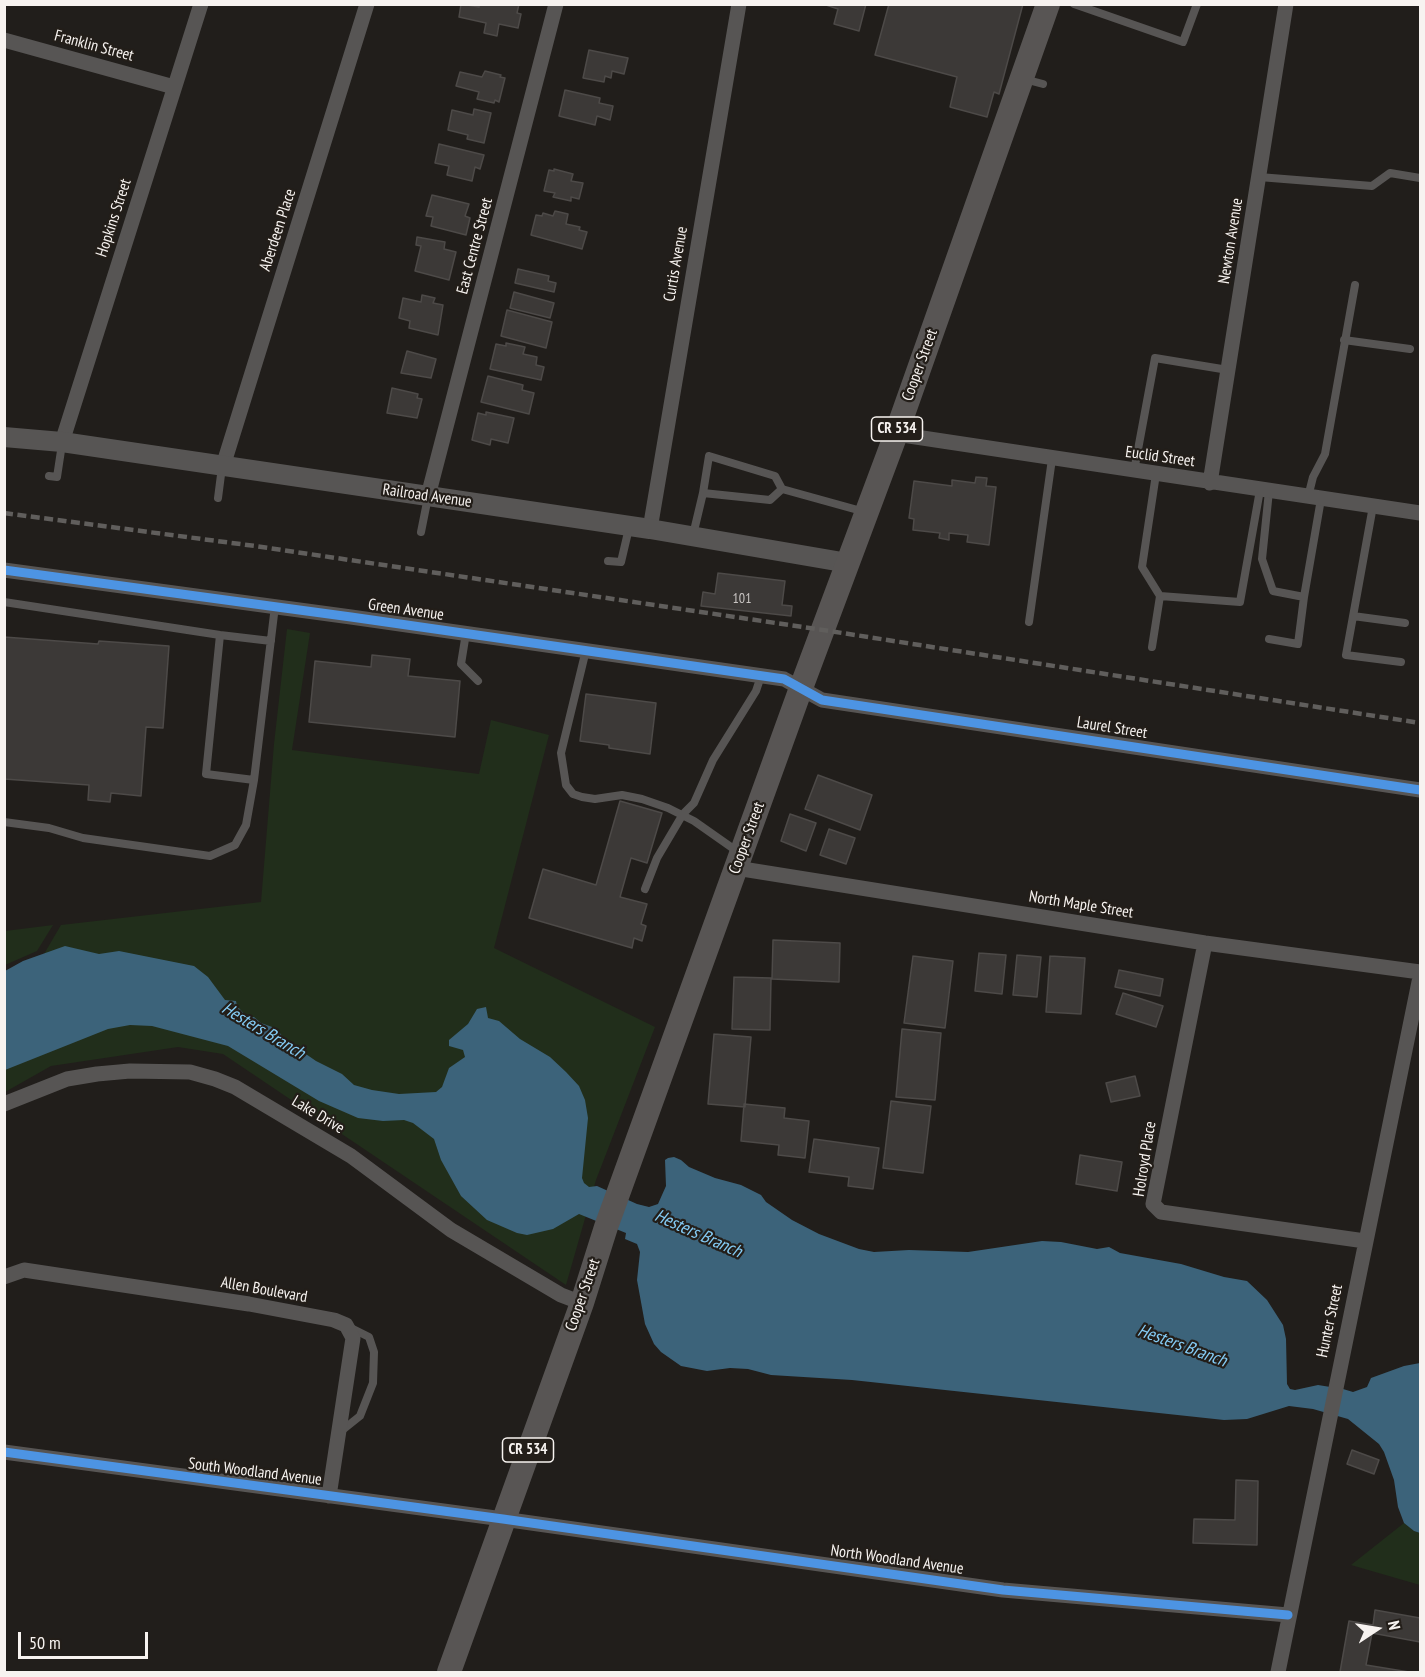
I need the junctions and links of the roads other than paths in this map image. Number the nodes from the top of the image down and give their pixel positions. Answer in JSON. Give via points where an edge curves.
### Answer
{"nodes":[{"id":1,"x":201,"y":4,"type":"edge"},
{"id":2,"x":367,"y":4,"type":"edge"},
{"id":3,"x":556,"y":4,"type":"edge"},
{"id":4,"x":739,"y":4,"type":"edge"},
{"id":5,"x":1048,"y":4,"type":"edge"},
{"id":6,"x":1074,"y":4,"type":"edge"},
{"id":7,"x":1197,"y":4,"type":"edge"},
{"id":8,"x":1286,"y":4,"type":"edge"},
{"id":9,"x":4,"y":40,"type":"edge"},
{"id":10,"x":174,"y":87,"type":"junction"},
{"id":11,"x":1259,"y":177,"type":"junction"},
{"id":12,"x":1420,"y":178,"type":"edge"},
{"id":13,"x":1355,"y":285,"type":"dead end"},
{"id":14,"x":1344,"y":340,"type":"junction"},
{"id":15,"x":1410,"y":349,"type":"dead end"},
{"id":16,"x":1228,"y":370,"type":"junction"},
{"id":17,"x":896,"y":434,"type":"junction"},
{"id":18,"x":4,"y":436,"type":"edge"},
{"id":19,"x":62,"y":442,"type":"junction"},
{"id":20,"x":1052,"y":459,"type":"junction"},
{"id":21,"x":223,"y":466,"type":"junction"},
{"id":22,"x":1134,"y":471,"type":"junction"},
{"id":23,"x":1156,"y":474,"type":"junction"},
{"id":24,"x":49,"y":476,"type":"dead end"},
{"id":25,"x":1210,"y":483,"type":"junction"},
{"id":26,"x":783,"y":489,"type":"junction"},
{"id":27,"x":1264,"y":491,"type":"junction"},
{"id":28,"x":703,"y":493,"type":"junction"},
{"id":29,"x":428,"y":496,"type":"junction"},
{"id":30,"x":218,"y":498,"type":"dead end"},
{"id":31,"x":1315,"y":498,"type":"junction"},
{"id":32,"x":1373,"y":506,"type":"junction"},
{"id":33,"x":866,"y":512,"type":"junction"},
{"id":34,"x":1420,"y":513,"type":"edge"},
{"id":35,"x":629,"y":526,"type":"junction"},
{"id":36,"x":650,"y":530,"type":"junction"},
{"id":37,"x":421,"y":532,"type":"dead end"},
{"id":38,"x":693,"y":537,"type":"junction"},
{"id":39,"x":608,"y":561,"type":"dead end"},
{"id":40,"x":848,"y":563,"type":"junction"},
{"id":41,"x":4,"y":570,"type":"edge"},
{"id":42,"x":1160,"y":596,"type":"junction"},
{"id":43,"x":1304,"y":597,"type":"junction"},
{"id":44,"x":4,"y":602,"type":"edge"},
{"id":45,"x":275,"y":606,"type":"junction"},
{"id":46,"x":1353,"y":616,"type":"junction"},
{"id":47,"x":1029,"y":622,"type":"dead end"},
{"id":48,"x":1405,"y":623,"type":"dead end"},
{"id":49,"x":466,"y":633,"type":"junction"},
{"id":50,"x":220,"y":635,"type":"junction"},
{"id":51,"x":1269,"y":639,"type":"dead end"},
{"id":52,"x":271,"y":641,"type":"junction"},
{"id":53,"x":1152,"y":647,"type":"dead end"},
{"id":54,"x":586,"y":650,"type":"junction"},
{"id":55,"x":1401,"y":662,"type":"dead end"},
{"id":56,"x":761,"y":675,"type":"junction"},
{"id":57,"x":478,"y":681,"type":"dead end"},
{"id":58,"x":801,"y":688,"type":"junction"},
{"id":59,"x":254,"y":780,"type":"junction"},
{"id":60,"x":1420,"y":790,"type":"edge"},
{"id":61,"x":683,"y":814,"type":"junction"},
{"id":62,"x":4,"y":822,"type":"edge"},
{"id":63,"x":739,"y":860,"type":"junction"},
{"id":64,"x":645,"y":889,"type":"dead end"},
{"id":65,"x":1205,"y":943,"type":"junction"},
{"id":66,"x":1420,"y":972,"type":"edge"},
{"id":67,"x":1420,"y":977,"type":"edge"},
{"id":68,"x":4,"y":1104,"type":"edge"},
{"id":69,"x":1365,"y":1240,"type":"junction"},
{"id":70,"x":4,"y":1277,"type":"edge"},
{"id":71,"x":582,"y":1303,"type":"junction"},
{"id":72,"x":346,"y":1325,"type":"junction"},
{"id":73,"x":338,"y":1433,"type":"junction"},
{"id":74,"x":4,"y":1452,"type":"edge"},
{"id":75,"x":329,"y":1496,"type":"junction"},
{"id":76,"x":502,"y":1519,"type":"junction"},
{"id":77,"x":1288,"y":1615,"type":"junction"},
{"id":78,"x":449,"y":1672,"type":"edge"},
{"id":79,"x":1278,"y":1672,"type":"edge"}],
"edges":[{"from":1,"to":10,"type":"street","name":"Hopkins Street"},
{"from":2,"to":21,"type":"street","name":"Aberdeen Place"},
{"from":3,"to":29,"type":"street","name":"East Centre Street"},
{"from":4,"to":36,"type":"street","name":"Curtis Avenue"},
{"from":5,"to":17,"type":"main road","name":"Cooper Street","number":"CR 534","via":[[1033,82]]},
{"from":6,"to":7,"type":"lane","via":[[1183,42]]},
{"from":8,"to":11,"type":"street","name":"Newton Avenue"},
{"from":9,"to":10,"type":"street","name":"Franklin Street"},
{"from":10,"to":19,"type":"street","name":"Hopkins Street"},
{"from":11,"to":12,"type":"lane","via":[[1372,186],[1390,173]]},
{"from":11,"to":16,"type":"street","name":"Newton Avenue"},
{"from":13,"to":14,"type":"lane"},
{"from":14,"to":15,"type":"lane"},
{"from":14,"to":31,"type":"lane","via":[[1325,454],[1313,477]]},
{"from":16,"to":22,"type":"lane","via":[[1155,358]]},
{"from":16,"to":25,"type":"street","name":"Newton Avenue"},
{"from":17,"to":20,"type":"street","name":"Euclid Street"},
{"from":17,"to":33,"type":"main road","name":"Cooper Street","number":"CR 534"},
{"from":18,"to":19,"type":"street","name":"Railroad Avenue"},
{"from":19,"to":21,"type":"street","name":"Railroad Avenue"},
{"from":19,"to":24,"type":"lane","via":[[57,477]]},
{"from":20,"to":22,"type":"street","name":"Euclid Street"},
{"from":20,"to":47,"type":"lane"},
{"from":21,"to":29,"type":"street","name":"Railroad Avenue"},
{"from":21,"to":30,"type":"lane"},
{"from":22,"to":23,"type":"street","name":"Euclid Street"},
{"from":23,"to":25,"type":"street","name":"Euclid Street"},
{"from":23,"to":42,"type":"lane","via":[[1142,567]]},
{"from":25,"to":27,"type":"street","name":"Euclid Street"},
{"from":26,"to":28,"type":"lane","via":[[770,500]]},
{"from":26,"to":28,"type":"lane","via":[[775,476],[709,456]]},
{"from":26,"to":33,"type":"lane"},
{"from":27,"to":31,"type":"street","name":"Euclid Street"},
{"from":27,"to":42,"type":"lane","via":[[1240,602]]},
{"from":27,"to":43,"type":"lane","via":[[1262,559],[1274,591]]},
{"from":28,"to":38,"type":"lane"},
{"from":29,"to":35,"type":"street","name":"Railroad Avenue"},
{"from":29,"to":37,"type":"lane"},
{"from":31,"to":32,"type":"street","name":"Euclid Street"},
{"from":31,"to":43,"type":"lane"},
{"from":32,"to":34,"type":"street","name":"Euclid Street"},
{"from":32,"to":46,"type":"lane"},
{"from":33,"to":40,"type":"main road","name":"Cooper Street","number":"CR 534"},
{"from":35,"to":36,"type":"street","name":"Railroad Avenue"},
{"from":35,"to":39,"type":"lane","via":[[621,562]]},
{"from":36,"to":38,"type":"street","name":"Railroad Avenue"},
{"from":38,"to":40,"type":"street","name":"Railroad Avenue"},
{"from":40,"to":58,"type":"main road","name":"Cooper Street","number":"CR 534"},
{"from":41,"to":45,"type":"street","name":"Green Avenue"},
{"from":42,"to":53,"type":"lane"},
{"from":43,"to":51,"type":"lane","via":[[1298,644]]},
{"from":44,"to":50,"type":"lane"},
{"from":45,"to":49,"type":"street","name":"Green Avenue"},
{"from":45,"to":52,"type":"lane"},
{"from":46,"to":48,"type":"lane"},
{"from":46,"to":55,"type":"lane","via":[[1346,655]]},
{"from":49,"to":54,"type":"street","name":"Green Avenue"},
{"from":49,"to":57,"type":"lane","via":[[461,664]]},
{"from":50,"to":52,"type":"lane"},
{"from":50,"to":59,"type":"lane","via":[[206,774]]},
{"from":52,"to":59,"type":"lane"},
{"from":54,"to":56,"type":"street","name":"Green Avenue"},
{"from":54,"to":61,"type":"lane","via":[[561,753],[566,785],[582,797],[622,795]]},
{"from":56,"to":58,"type":"street","name":"Green Avenue","via":[[784,679]]},
{"from":56,"to":61,"type":"lane","via":[[756,691],[713,760],[694,803]]},
{"from":58,"to":60,"type":"street","name":"Laurel Street","via":[[822,700]]},
{"from":58,"to":63,"type":"main road","name":"Cooper Street","number":"CR 534"},
{"from":59,"to":62,"type":"lane","via":[[246,825],[235,845],[210,856]]},
{"from":61,"to":63,"type":"lane","via":[[731,847]]},
{"from":61,"to":64,"type":"lane","via":[[657,858]]},
{"from":63,"to":65,"type":"street","name":"North Maple Street"},
{"from":63,"to":71,"type":"main road","name":"Cooper Street","number":"CR 534"},
{"from":65,"to":66,"type":"street","name":"North Maple Street"},
{"from":65,"to":69,"type":"street","name":"Holroyd Place","via":[[1153,1204],[1161,1212]]},
{"from":67,"to":69,"type":"street","name":"Hunter Street"},
{"from":68,"to":71,"type":"street","name":"Lake Drive","via":[[68,1079],[97,1074],[190,1072],[215,1079],[351,1156],[451,1230],[561,1295]]},
{"from":69,"to":77,"type":"street","name":"Hunter Street"},
{"from":70,"to":72,"type":"street","name":"Allen Boulevard","via":[[24,1270],[249,1304]]},
{"from":71,"to":76,"type":"main road","name":"Cooper Street","number":"CR 534"},
{"from":72,"to":73,"type":"street","via":[[353,1338]]},
{"from":72,"to":73,"type":"lane","via":[[369,1337],[374,1352],[373,1373],[360,1416]]},
{"from":73,"to":75,"type":"street"},
{"from":74,"to":75,"type":"street","name":"South Woodland Avenue"},
{"from":75,"to":76,"type":"street","name":"South Woodland Avenue"},
{"from":76,"to":77,"type":"street","name":"North Woodland Avenue","via":[[1004,1590]]},
{"from":76,"to":78,"type":"main road","name":"Cooper Street","number":"CR 534"},
{"from":77,"to":79,"type":"street","name":"Hunter Street"}]}
